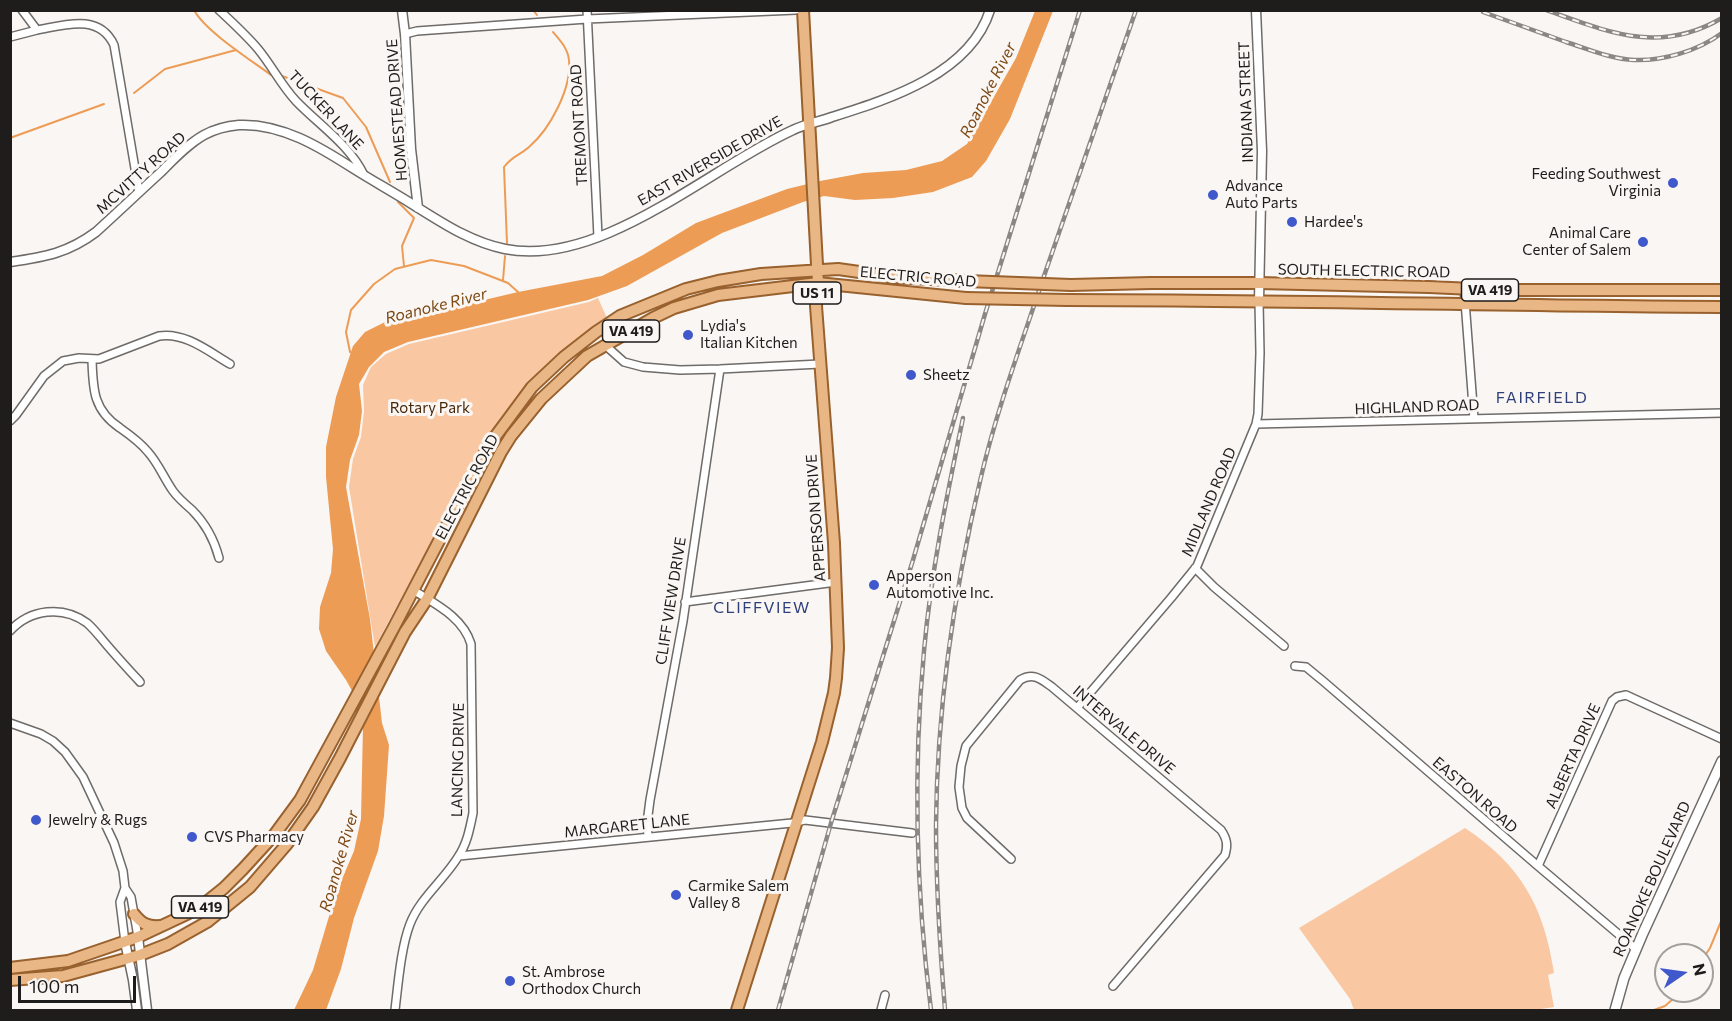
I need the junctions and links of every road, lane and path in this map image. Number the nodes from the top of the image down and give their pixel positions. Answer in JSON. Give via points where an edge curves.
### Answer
{"nodes":[{"id":1,"x":22,"y":10,"type":"edge"},
{"id":2,"x":219,"y":10,"type":"edge"},
{"id":3,"x":402,"y":10,"type":"edge"},
{"id":4,"x":586,"y":10,"type":"edge"},
{"id":5,"x":796,"y":10,"type":"edge"},
{"id":6,"x":803,"y":10,"type":"edge"},
{"id":7,"x":990,"y":10,"type":"edge"},
{"id":8,"x":1256,"y":10,"type":"edge"},
{"id":9,"x":587,"y":19,"type":"junction"},
{"id":10,"x":37,"y":30,"type":"junction"},
{"id":11,"x":405,"y":34,"type":"junction"},
{"id":12,"x":10,"y":37,"type":"edge"},
{"id":13,"x":810,"y":124,"type":"junction"},
{"id":14,"x":364,"y":175,"type":"junction"},
{"id":15,"x":140,"y":192,"type":"junction"},
{"id":16,"x":418,"y":208,"type":"junction"},
{"id":17,"x":598,"y":237,"type":"junction"},
{"id":18,"x":10,"y":262,"type":"edge"},
{"id":19,"x":817,"y":270,"type":"junction"},
{"id":20,"x":818,"y":283,"type":"junction"},
{"id":21,"x":1258,"y":284,"type":"junction"},
{"id":22,"x":1464,"y":288,"type":"junction"},
{"id":23,"x":1722,"y":290,"type":"edge"},
{"id":24,"x":1259,"y":301,"type":"junction"},
{"id":25,"x":1466,"y":304,"type":"junction"},
{"id":26,"x":1722,"y":307,"type":"edge"},
{"id":27,"x":605,"y":345,"type":"junction"},
{"id":28,"x":92,"y":360,"type":"junction"},
{"id":29,"x":230,"y":364,"type":"dead end"},
{"id":30,"x":820,"y":364,"type":"junction"},
{"id":31,"x":720,"y":369,"type":"junction"},
{"id":32,"x":1722,"y":413,"type":"edge"},
{"id":33,"x":1474,"y":419,"type":"junction"},
{"id":34,"x":10,"y":421,"type":"edge"},
{"id":35,"x":1256,"y":424,"type":"junction"},
{"id":36,"x":219,"y":558,"type":"dead end"},
{"id":37,"x":1195,"y":568,"type":"junction"},
{"id":38,"x":836,"y":582,"type":"junction"},
{"id":39,"x":413,"y":590,"type":"junction"},
{"id":40,"x":427,"y":599,"type":"junction"},
{"id":41,"x":685,"y":602,"type":"junction"},
{"id":42,"x":10,"y":631,"type":"edge"},
{"id":43,"x":1284,"y":646,"type":"dead end"},
{"id":44,"x":1295,"y":666,"type":"dead end"},
{"id":45,"x":140,"y":682,"type":"dead end"},
{"id":46,"x":1077,"y":708,"type":"junction"},
{"id":47,"x":10,"y":723,"type":"edge"},
{"id":48,"x":1722,"y":739,"type":"edge"},
{"id":49,"x":1722,"y":761,"type":"edge"},
{"id":50,"x":797,"y":822,"type":"junction"},
{"id":51,"x":912,"y":833,"type":"dead end"},
{"id":52,"x":648,"y":836,"type":"junction"},
{"id":53,"x":459,"y":856,"type":"junction"},
{"id":54,"x":1011,"y":860,"type":"dead end"},
{"id":55,"x":1538,"y":866,"type":"junction"},
{"id":56,"x":126,"y":888,"type":"junction"},
{"id":57,"x":134,"y":914,"type":"junction"},
{"id":58,"x":160,"y":926,"type":"junction"},
{"id":59,"x":138,"y":937,"type":"junction"},
{"id":60,"x":125,"y":942,"type":"junction"},
{"id":61,"x":1636,"y":949,"type":"junction"},
{"id":62,"x":140,"y":955,"type":"junction"},
{"id":63,"x":128,"y":959,"type":"junction"},
{"id":64,"x":10,"y":968,"type":"edge"},
{"id":65,"x":10,"y":980,"type":"edge"},
{"id":66,"x":1113,"y":986,"type":"dead end"},
{"id":67,"x":885,"y":995,"type":"dead end"},
{"id":68,"x":136,"y":1011,"type":"edge"},
{"id":69,"x":147,"y":1011,"type":"edge"},
{"id":70,"x":394,"y":1011,"type":"edge"},
{"id":71,"x":737,"y":1011,"type":"edge"},
{"id":72,"x":881,"y":1011,"type":"edge"},
{"id":73,"x":1615,"y":1011,"type":"edge"}],
"edges":[{"from":1,"to":10,"type":"street"},
{"from":2,"to":14,"type":"street","name":"TUCKER LANE","via":[[259,50],[295,100],[348,151]]},
{"from":3,"to":11,"type":"street","name":"HOMESTEAD DRIVE"},
{"from":4,"to":9,"type":"street","name":"TREMONT ROAD"},
{"from":5,"to":9,"type":"street"},
{"from":6,"to":13,"type":"main road","name":"APPERSON DRIVE","number":"US 11"},
{"from":7,"to":13,"type":"street","name":"EAST RIVERSIDE DRIVE","via":[[967,50],[933,75],[880,102]]},
{"from":8,"to":21,"type":"street","name":"INDIANA STREET","via":[[1262,151]]},
{"from":9,"to":11,"type":"street"},
{"from":9,"to":17,"type":"street","name":"TREMONT ROAD"},
{"from":10,"to":12,"type":"street"},
{"from":10,"to":15,"type":"street","via":[[85,23],[99,27],[110,37]]},
{"from":11,"to":16,"type":"street","name":"HOMESTEAD DRIVE"},
{"from":13,"to":17,"type":"street","name":"EAST RIVERSIDE DRIVE","via":[[794,129],[661,206]]},
{"from":13,"to":19,"type":"main road","name":"APPERSON DRIVE","number":"US 11"},
{"from":14,"to":15,"type":"street","name":"MCVITTY ROAD","via":[[298,137],[240,125],[204,135]]},
{"from":14,"to":16,"type":"street","name":"MCVITTY ROAD"},
{"from":15,"to":18,"type":"street","name":"MCVITTY ROAD","via":[[96,232],[71,248],[42,258]]},
{"from":16,"to":17,"type":"street","name":"EAST RIVERSIDE DRIVE","via":[[466,236],[503,249],[549,251]]},
{"from":19,"to":20,"type":"main road","name":"APPERSON DRIVE","number":"US 11"},
{"from":19,"to":21,"type":"main road","name":"ELECTRIC ROAD","number":"VA 419","bridge":true,"via":[[1071,285]]},
{"from":19,"to":39,"type":"main road","name":"ELECTRIC ROAD","number":"VA 419","via":[[761,274],[686,288],[620,316],[576,347],[532,387],[501,427]]},
{"from":20,"to":24,"type":"main road","name":"ELECTRIC ROAD","number":"VA 419","bridge":true,"via":[[966,298]]},
{"from":20,"to":27,"type":"main road","name":"ELECTRIC ROAD","number":"VA 419","via":[[727,293],[689,303],[652,318]]},
{"from":20,"to":30,"type":"main road","name":"APPERSON DRIVE","number":"US 11"},
{"from":21,"to":22,"type":"main road","name":"SOUTH ELECTRIC ROAD","number":"VA 419"},
{"from":21,"to":24,"type":"street","name":"INDIANA STREET"},
{"from":22,"to":23,"type":"main road","name":"SOUTH ELECTRIC ROAD","number":"VA 419"},
{"from":22,"to":25,"type":"street"},
{"from":24,"to":25,"type":"main road","name":"SOUTH ELECTRIC ROAD","number":"VA 419"},
{"from":24,"to":35,"type":"street","name":"MIDLAND ROAD"},
{"from":25,"to":26,"type":"main road","name":"SOUTH ELECTRIC ROAD","number":"VA 419"},
{"from":25,"to":33,"type":"street"},
{"from":27,"to":31,"type":"street","via":[[633,366]]},
{"from":27,"to":40,"type":"main road","name":"ELECTRIC ROAD","number":"VA 419","via":[[541,399],[511,436]]},
{"from":28,"to":29,"type":"street","via":[[167,334],[187,339]]},
{"from":28,"to":34,"type":"street","via":[[71,358],[53,368]]},
{"from":28,"to":36,"type":"street","via":[[94,394],[104,413],[148,452],[172,489],[206,527]]},
{"from":30,"to":31,"type":"street"},
{"from":30,"to":38,"type":"main road","name":"APPERSON DRIVE","number":"US 11"},
{"from":31,"to":41,"type":"street","name":"CLIFF VIEW DRIVE"},
{"from":32,"to":33,"type":"street","name":"HIGHLAND ROAD"},
{"from":33,"to":35,"type":"street","name":"HIGHLAND ROAD"},
{"from":35,"to":37,"type":"street","name":"MIDLAND ROAD"},
{"from":37,"to":43,"type":"street"},
{"from":37,"to":46,"type":"street","name":"MIDLAND ROAD"},
{"from":38,"to":41,"type":"street"},
{"from":38,"to":50,"type":"main road","name":"APPERSON DRIVE","number":"US 11","via":[[838,648],[834,693]]},
{"from":39,"to":40,"type":"street","name":"LANCING DRIVE"},
{"from":39,"to":58,"type":"main road","name":"ELECTRIC ROAD","number":"VA 419","via":[[290,815],[224,888],[204,904]]},
{"from":40,"to":53,"type":"street","name":"LANCING DRIVE","via":[[456,618],[471,644],[473,813]]},
{"from":40,"to":62,"type":"main road","name":"ELECTRIC ROAD","number":"VA 419","via":[[405,632],[340,758],[287,844],[250,887],[207,922]]},
{"from":41,"to":52,"type":"street","name":"CLIFF VIEW DRIVE","via":[[650,800]]},
{"from":42,"to":45,"type":"street","via":[[35,614],[69,614],[90,626]]},
{"from":44,"to":55,"type":"street","name":"EASTON ROAD","via":[[1306,667]]},
{"from":46,"to":54,"type":"street","name":"INTERVALE DRIVE","via":[[1040,678],[1025,677],[966,746],[959,787],[962,808],[967,818]]},
{"from":46,"to":66,"type":"street","name":"INTERVALE DRIVE","via":[[1221,830],[1227,843],[1225,855]]},
{"from":47,"to":56,"type":"street","via":[[41,734],[74,763],[114,843]]},
{"from":48,"to":55,"type":"street","name":"ALBERTA DRIVE","via":[[1626,695],[1617,696]]},
{"from":49,"to":61,"type":"main road","name":"ROANOKE BOULEVARD"},
{"from":50,"to":51,"type":"street","name":"MARGARET LANE","via":[[812,820]]},
{"from":50,"to":52,"type":"street","name":"MARGARET LANE"},
{"from":50,"to":71,"type":"main road","name":"APPERSON DRIVE","number":"US 11"},
{"from":52,"to":53,"type":"street","name":"MARGARET LANE"},
{"from":53,"to":70,"type":"street","name":"LANCING DRIVE","via":[[410,924]]},
{"from":55,"to":61,"type":"street","name":"EASTON ROAD"},
{"from":56,"to":57,"type":"street"},
{"from":56,"to":60,"type":"street","via":[[120,902]]},
{"from":57,"to":58,"type":"main road","via":[[147,926]]},
{"from":57,"to":59,"type":"street"},
{"from":58,"to":59,"type":"main road","name":"ELECTRIC ROAD","number":"VA 419"},
{"from":59,"to":60,"type":"main road","name":"ELECTRIC ROAD","number":"VA 419"},
{"from":59,"to":62,"type":"street"},
{"from":60,"to":63,"type":"street"},
{"from":60,"to":64,"type":"main road","name":"ELECTRIC ROAD","number":"VA 419","via":[[68,961]]},
{"from":61,"to":73,"type":"main road","name":"ROANOKE BOULEVARD"},
{"from":62,"to":63,"type":"main road","name":"ELECTRIC ROAD","number":"VA 419"},
{"from":62,"to":69,"type":"street"},
{"from":63,"to":65,"type":"main road","name":"ELECTRIC ROAD","number":"VA 419","via":[[63,976]]},
{"from":63,"to":68,"type":"street"},
{"from":67,"to":72,"type":"street"}]}
